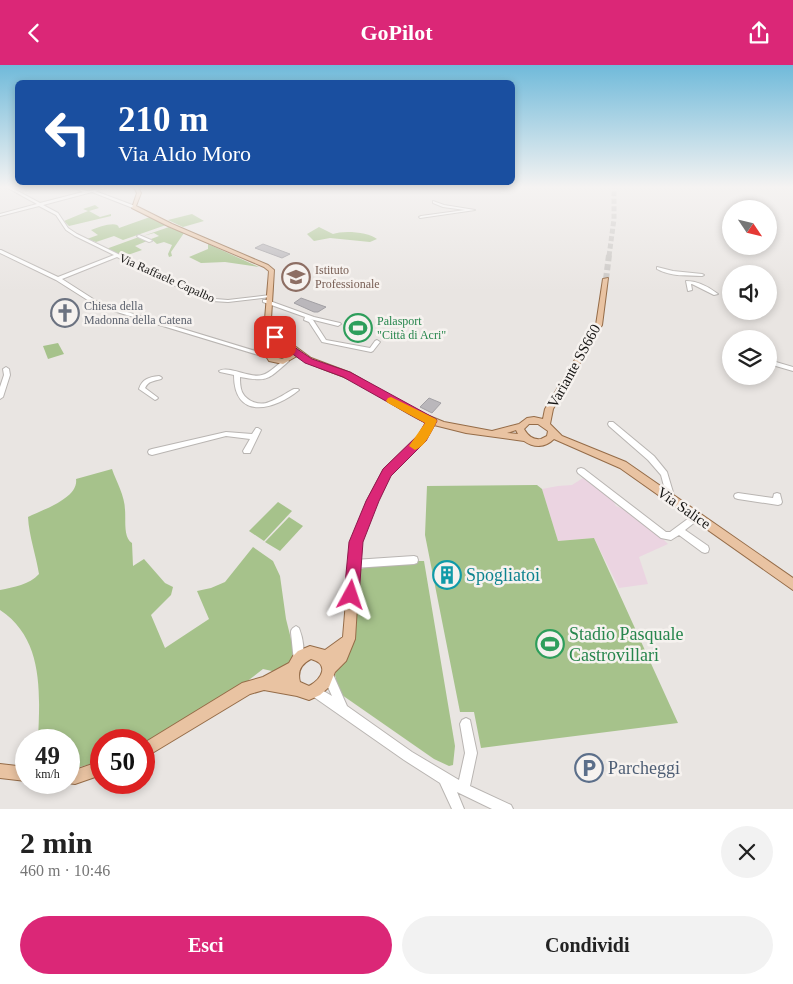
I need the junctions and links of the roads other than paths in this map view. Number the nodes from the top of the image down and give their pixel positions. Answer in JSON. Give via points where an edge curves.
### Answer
{"nodes":[{"id":1,"x":62,"y":222,"type":"edge"},
{"id":2,"x":163,"y":222,"type":"edge"},
{"id":3,"x":139,"y":236,"type":"dead end"},
{"id":4,"x":150,"y":241,"type":"dead end"},
{"id":5,"x":0,"y":251,"type":"edge"},
{"id":6,"x":116,"y":256,"type":"junction"},
{"id":7,"x":659,"y":268,"type":"dead end"},
{"id":8,"x":702,"y":275,"type":"dead end"},
{"id":9,"x":58,"y":279,"type":"junction"},
{"id":10,"x":606,"y":279,"type":"tunnel mouth"},
{"id":11,"x":690,"y":290,"type":"dead end"},
{"id":12,"x":716,"y":294,"type":"dead end"},
{"id":13,"x":270,"y":296,"type":"junction"},
{"id":14,"x":260,"y":297,"type":"junction"},
{"id":15,"x":308,"y":317,"type":"junction"},
{"id":16,"x":338,"y":323,"type":"dead end"},
{"id":17,"x":275,"y":337,"type":"junction"},
{"id":18,"x":376,"y":341,"type":"dead end"},
{"id":19,"x":226,"y":345,"type":"junction"},
{"id":20,"x":288,"y":347,"type":"junction"},
{"id":21,"x":296,"y":352,"type":"junction"},
{"id":22,"x":273,"y":358,"type":"junction"},
{"id":23,"x":287,"y":361,"type":"junction"},
{"id":24,"x":308,"y":361,"type":"junction"},
{"id":25,"x":777,"y":364,"type":"edge"},
{"id":26,"x":6,"y":369,"type":"dead end"},
{"id":27,"x":793,"y":369,"type":"edge"},
{"id":28,"x":222,"y":371,"type":"dead end"},
{"id":29,"x":237,"y":373,"type":"junction"},
{"id":30,"x":159,"y":378,"type":"dead end"},
{"id":31,"x":296,"y":390,"type":"dead end"},
{"id":32,"x":0,"y":397,"type":"edge"},
{"id":33,"x":155,"y":398,"type":"dead end"},
{"id":34,"x":549,"y":409,"type":"junction"},
{"id":35,"x":532,"y":420,"type":"junction"},
{"id":36,"x":432,"y":421,"type":"junction"},
{"id":37,"x":610,"y":424,"type":"dead end"},
{"id":38,"x":548,"y":426,"type":"junction"},
{"id":39,"x":520,"y":427,"type":"junction"},
{"id":40,"x":258,"y":429,"type":"dead end"},
{"id":41,"x":487,"y":433,"type":"junction"},
{"id":42,"x":254,"y":437,"type":"junction"},
{"id":43,"x":525,"y":438,"type":"junction"},
{"id":44,"x":549,"y":440,"type":"junction"},
{"id":45,"x":569,"y":442,"type":"junction"},
{"id":46,"x":247,"y":451,"type":"dead end"},
{"id":47,"x":152,"y":452,"type":"dead end"},
{"id":48,"x":581,"y":471,"type":"dead end"},
{"id":49,"x":777,"y":496,"type":"dead end"},
{"id":50,"x":738,"y":497,"type":"dead end"},
{"id":51,"x":671,"y":500,"type":"junction"},
{"id":52,"x":696,"y":517,"type":"junction"},
{"id":53,"x":679,"y":530,"type":"junction"},
{"id":54,"x":705,"y":549,"type":"dead end"},
{"id":55,"x":414,"y":560,"type":"dead end"},
{"id":56,"x":354,"y":564,"type":"junction"},
{"id":57,"x":792,"y":584,"type":"edge"},
{"id":58,"x":300,"y":660,"type":"junction"},
{"id":59,"x":327,"y":668,"type":"junction"},
{"id":60,"x":265,"y":683,"type":"junction"},
{"id":61,"x":297,"y":689,"type":"junction"},
{"id":62,"x":315,"y":691,"type":"junction"},
{"id":63,"x":343,"y":709,"type":"junction"},
{"id":64,"x":466,"y":725,"type":"dead end"},
{"id":65,"x":155,"y":744,"type":"edge"},
{"id":66,"x":0,"y":771,"type":"edge"},
{"id":67,"x":15,"y":773,"type":"edge"},
{"id":68,"x":444,"y":778,"type":"junction"},
{"id":69,"x":464,"y":789,"type":"junction"},
{"id":70,"x":482,"y":805,"type":"edge"},
{"id":71,"x":458,"y":809,"type":"edge"},
{"id":72,"x":507,"y":809,"type":"edge"}],
"edges":[{"from":1,"to":6,"type":"street","name":"Via Raffaele Capalbo","via":[[76,235]]},
{"from":2,"to":13,"type":"main road","via":[[272,271]]},
{"from":3,"to":4,"type":"street"},
{"from":5,"to":9,"type":"street"},
{"from":6,"to":9,"type":"street"},
{"from":6,"to":14,"type":"street","name":"Via Raffaele Capalbo","via":[[214,300]]},
{"from":7,"to":8,"type":"street","via":[[669,273]]},
{"from":9,"to":19,"type":"street","via":[[99,305]]},
{"from":10,"to":34,"type":"main road","name":"Variante SS660","via":[[599,325]]},
{"from":11,"to":12,"type":"street","via":[[688,282],[702,285]]},
{"from":13,"to":14,"type":"street"},
{"from":13,"to":14,"type":"street"},
{"from":13,"to":15,"type":"street","via":[[277,304]]},
{"from":13,"to":17,"type":"main road","via":[[268,319]]},
{"from":15,"to":16,"type":"street"},
{"from":15,"to":18,"type":"street","via":[[324,341],[371,350]]},
{"from":17,"to":20,"type":"main road"},
{"from":17,"to":22,"type":"main road"},
{"from":19,"to":22,"type":"street"},
{"from":19,"to":22,"type":"street","via":[[253,358]]},
{"from":20,"to":21,"type":"main road"},
{"from":20,"to":22,"type":"main road"},
{"from":21,"to":23,"type":"main road"},
{"from":21,"to":24,"type":"main road"},
{"from":22,"to":23,"type":"main road"},
{"from":22,"to":29,"type":"street","via":[[266,377]]},
{"from":23,"to":24,"type":"main road"},
{"from":24,"to":36,"type":"main road","via":[[346,375]]},
{"from":25,"to":27,"type":"street"},
{"from":26,"to":32,"type":"street"},
{"from":28,"to":29,"type":"street"},
{"from":29,"to":31,"type":"street","via":[[242,397],[256,405],[271,404]]},
{"from":30,"to":33,"type":"street","via":[[142,386]]},
{"from":34,"to":35,"type":"main road"},
{"from":34,"to":38,"type":"main road","name":"Variante SS660"},
{"from":35,"to":38,"type":"main road"},
{"from":35,"to":39,"type":"main road"},
{"from":36,"to":41,"type":"main road"},
{"from":36,"to":56,"type":"main road","via":[[422,438],[387,472],[356,542]]},
{"from":37,"to":51,"type":"street","via":[[651,458],[664,474]]},
{"from":38,"to":44,"type":"main road","via":[[552,434]]},
{"from":38,"to":45,"type":"main road","via":[[559,438]]},
{"from":39,"to":41,"type":"main road"},
{"from":39,"to":43,"type":"main road"},
{"from":40,"to":42,"type":"street"},
{"from":41,"to":43,"type":"main road"},
{"from":42,"to":46,"type":"street"},
{"from":42,"to":47,"type":"street","via":[[226,434]]},
{"from":43,"to":44,"type":"main road","via":[[538,443]]},
{"from":44,"to":45,"type":"main road"},
{"from":45,"to":51,"type":"main road","name":"Via Salice","via":[[623,465]]},
{"from":48,"to":53,"type":"street","via":[[664,535],[671,536]]},
{"from":49,"to":50,"type":"street","via":[[778,502]]},
{"from":51,"to":52,"type":"main road","name":"Via Salice"},
{"from":52,"to":53,"type":"street"},
{"from":52,"to":57,"type":"main road","name":"Via Salice"},
{"from":53,"to":54,"type":"street"},
{"from":55,"to":56,"type":"street"},
{"from":56,"to":59,"type":"main road","via":[[348,639],[341,656]]},
{"from":58,"to":59,"type":"main road","via":[[321,655]]},
{"from":58,"to":60,"type":"main road"},
{"from":58,"to":61,"type":"main road","via":[[292,679]]},
{"from":59,"to":62,"type":"main road","via":[[325,682]]},
{"from":59,"to":63,"type":"street"},
{"from":60,"to":61,"type":"main road"},
{"from":60,"to":65,"type":"main road","via":[[247,688]]},
{"from":61,"to":62,"type":"main road","via":[[309,693]]},
{"from":62,"to":63,"type":"street"},
{"from":63,"to":68,"type":"street"},
{"from":64,"to":69,"type":"street","via":[[471,753]]},
{"from":66,"to":67,"type":"main road"},
{"from":68,"to":69,"type":"street"},
{"from":68,"to":71,"type":"street"},
{"from":69,"to":70,"type":"street"},
{"from":70,"to":72,"type":"street"}]}
